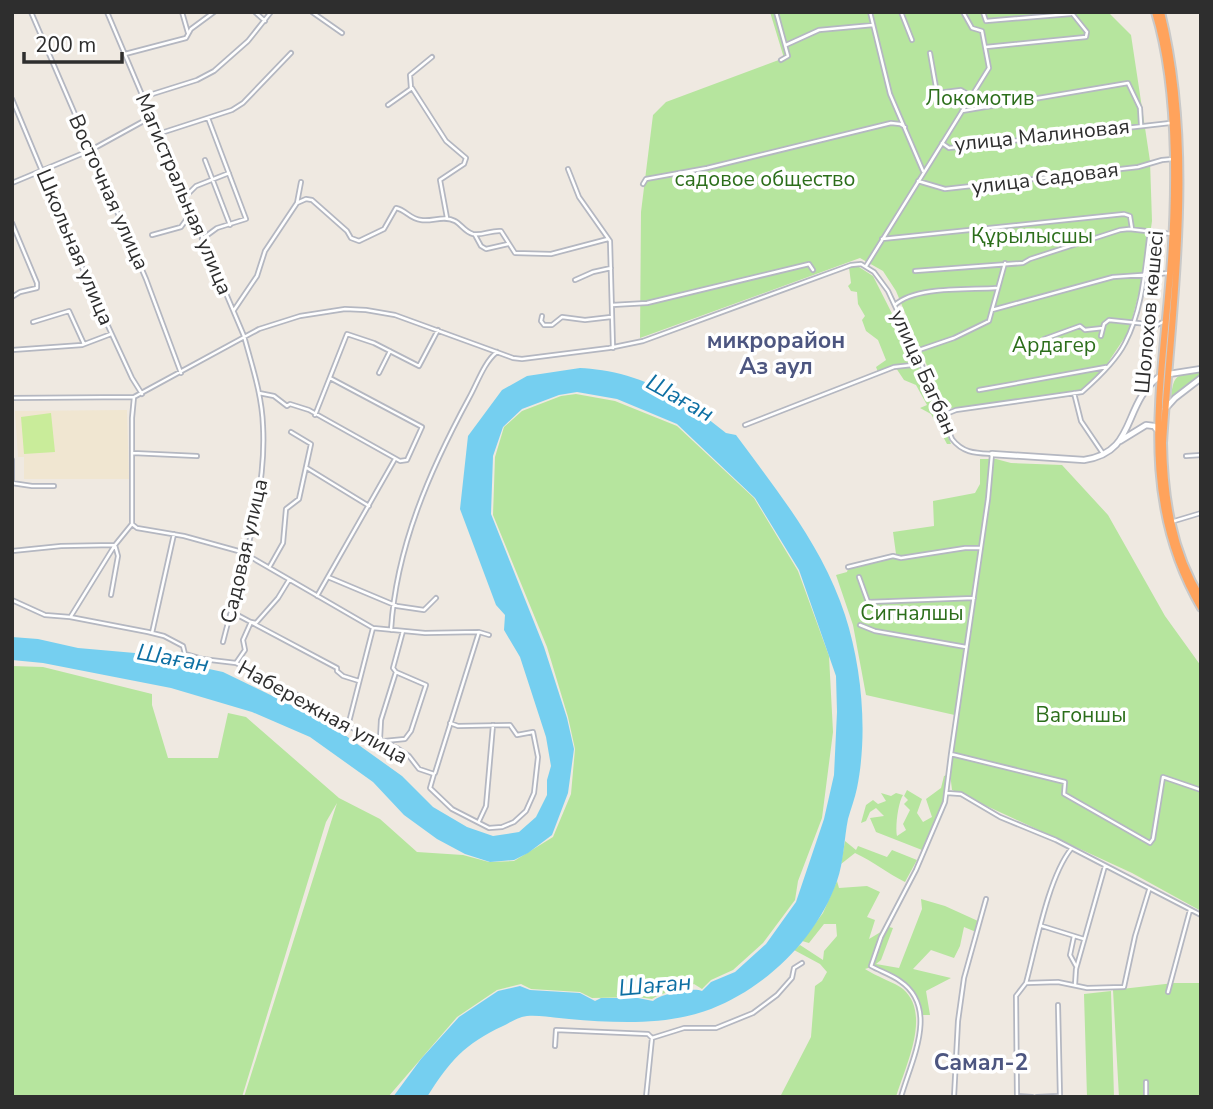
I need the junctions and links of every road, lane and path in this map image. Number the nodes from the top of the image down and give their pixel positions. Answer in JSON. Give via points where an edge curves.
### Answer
{"nodes":[{"id":1,"x":31,"y":12,"type":"edge"},
{"id":2,"x":107,"y":12,"type":"edge"},
{"id":3,"x":182,"y":12,"type":"edge"},
{"id":4,"x":214,"y":12,"type":"edge"},
{"id":5,"x":256,"y":12,"type":"edge"},
{"id":6,"x":271,"y":12,"type":"edge"},
{"id":7,"x":312,"y":12,"type":"edge"},
{"id":8,"x":776,"y":12,"type":"edge"},
{"id":9,"x":870,"y":12,"type":"edge"},
{"id":10,"x":901,"y":12,"type":"edge"},
{"id":11,"x":963,"y":12,"type":"edge"},
{"id":12,"x":983,"y":12,"type":"edge"},
{"id":13,"x":1155,"y":12,"type":"edge"},
{"id":14,"x":1161,"y":12,"type":"edge"},
{"id":15,"x":1071,"y":13,"type":"edge"},
{"id":16,"x":265,"y":21,"type":"junction"},
{"id":17,"x":874,"y":25,"type":"junction"},
{"id":18,"x":188,"y":33,"type":"junction"},
{"id":19,"x":342,"y":33,"type":"dead end"},
{"id":20,"x":912,"y":40,"type":"dead end"},
{"id":21,"x":786,"y":45,"type":"junction"},
{"id":22,"x":986,"y":47,"type":"junction"},
{"id":23,"x":291,"y":53,"type":"dead end"},
{"id":24,"x":930,"y":53,"type":"dead end"},
{"id":25,"x":125,"y":54,"type":"junction"},
{"id":26,"x":432,"y":57,"type":"dead end"},
{"id":27,"x":781,"y":60,"type":"dead end"},
{"id":28,"x":411,"y":88,"type":"junction"},
{"id":29,"x":143,"y":97,"type":"junction"},
{"id":30,"x":971,"y":97,"type":"junction"},
{"id":31,"x":12,"y":99,"type":"edge"},
{"id":32,"x":387,"y":105,"type":"dead end"},
{"id":33,"x":962,"y":111,"type":"junction"},
{"id":34,"x":151,"y":117,"type":"junction"},
{"id":35,"x":208,"y":118,"type":"junction"},
{"id":36,"x":1171,"y":123,"type":"junction"},
{"id":37,"x":1141,"y":125,"type":"junction"},
{"id":38,"x":905,"y":127,"type":"junction"},
{"id":39,"x":158,"y":134,"type":"junction"},
{"id":40,"x":942,"y":143,"type":"junction"},
{"id":41,"x":91,"y":150,"type":"junction"},
{"id":42,"x":1173,"y":159,"type":"junction"},
{"id":43,"x":205,"y":160,"type":"dead end"},
{"id":44,"x":568,"y":169,"type":"dead end"},
{"id":45,"x":43,"y":170,"type":"junction"},
{"id":46,"x":924,"y":172,"type":"junction"},
{"id":47,"x":229,"y":173,"type":"junction"},
{"id":48,"x":212,"y":179,"type":"junction"},
{"id":49,"x":301,"y":181,"type":"dead end"},
{"id":50,"x":918,"y":181,"type":"junction"},
{"id":51,"x":12,"y":183,"type":"edge"},
{"id":52,"x":643,"y":184,"type":"dead end"},
{"id":53,"x":185,"y":197,"type":"junction"},
{"id":54,"x":297,"y":203,"type":"junction"},
{"id":55,"x":191,"y":213,"type":"junction"},
{"id":56,"x":447,"y":218,"type":"junction"},
{"id":57,"x":12,"y":223,"type":"edge"},
{"id":58,"x":230,"y":225,"type":"junction"},
{"id":59,"x":1132,"y":229,"type":"junction"},
{"id":60,"x":1150,"y":231,"type":"junction"},
{"id":61,"x":1173,"y":234,"type":"junction"},
{"id":62,"x":152,"y":235,"type":"dead end"},
{"id":63,"x":475,"y":235,"type":"junction"},
{"id":64,"x":202,"y":239,"type":"junction"},
{"id":65,"x":608,"y":239,"type":"junction"},
{"id":66,"x":882,"y":239,"type":"junction"},
{"id":67,"x":508,"y":244,"type":"junction"},
{"id":68,"x":1005,"y":263,"type":"junction"},
{"id":69,"x":866,"y":266,"type":"junction"},
{"id":70,"x":611,"y":268,"type":"junction"},
{"id":71,"x":813,"y":270,"type":"dead end"},
{"id":72,"x":915,"y":271,"type":"dead end"},
{"id":73,"x":1170,"y":273,"type":"junction"},
{"id":74,"x":1144,"y":275,"type":"junction"},
{"id":75,"x":575,"y":280,"type":"dead end"},
{"id":76,"x":998,"y":288,"type":"junction"},
{"id":77,"x":12,"y":297,"type":"edge"},
{"id":78,"x":612,"y":305,"type":"junction"},
{"id":79,"x":895,"y":305,"type":"junction"},
{"id":80,"x":992,"y":310,"type":"junction"},
{"id":81,"x":233,"y":311,"type":"junction"},
{"id":82,"x":542,"y":316,"type":"dead end"},
{"id":83,"x":611,"y":317,"type":"junction"},
{"id":84,"x":1166,"y":318,"type":"junction"},
{"id":85,"x":33,"y":323,"type":"dead end"},
{"id":86,"x":1132,"y":323,"type":"junction"},
{"id":87,"x":1103,"y":328,"type":"junction"},
{"id":88,"x":438,"y":330,"type":"junction"},
{"id":89,"x":111,"y":334,"type":"junction"},
{"id":90,"x":1101,"y":336,"type":"dead end"},
{"id":91,"x":244,"y":337,"type":"junction"},
{"id":92,"x":1044,"y":339,"type":"dead end"},
{"id":93,"x":84,"y":344,"type":"junction"},
{"id":94,"x":613,"y":348,"type":"junction"},
{"id":95,"x":12,"y":350,"type":"edge"},
{"id":96,"x":390,"y":351,"type":"junction"},
{"id":97,"x":916,"y":351,"type":"junction"},
{"id":98,"x":497,"y":352,"type":"junction"},
{"id":99,"x":921,"y":364,"type":"junction"},
{"id":100,"x":1106,"y":367,"type":"junction"},
{"id":101,"x":1201,"y":369,"type":"edge"},
{"id":102,"x":181,"y":373,"type":"junction"},
{"id":103,"x":379,"y":373,"type":"dead end"},
{"id":104,"x":1165,"y":374,"type":"junction"},
{"id":105,"x":330,"y":378,"type":"junction"},
{"id":106,"x":1200,"y":381,"type":"edge"},
{"id":107,"x":979,"y":390,"type":"dead end"},
{"id":108,"x":259,"y":393,"type":"junction"},
{"id":109,"x":1074,"y":393,"type":"junction"},
{"id":110,"x":142,"y":394,"type":"junction"},
{"id":111,"x":134,"y":397,"type":"junction"},
{"id":112,"x":12,"y":398,"type":"edge"},
{"id":113,"x":1165,"y":410,"type":"junction"},
{"id":114,"x":315,"y":415,"type":"junction"},
{"id":115,"x":941,"y":416,"type":"junction"},
{"id":116,"x":745,"y":425,"type":"dead end"},
{"id":117,"x":1158,"y":430,"type":"junction"},
{"id":118,"x":291,"y":432,"type":"dead end"},
{"id":119,"x":1120,"y":441,"type":"junction"},
{"id":120,"x":133,"y":453,"type":"junction"},
{"id":121,"x":992,"y":454,"type":"junction"},
{"id":122,"x":1104,"y":454,"type":"junction"},
{"id":123,"x":1201,"y":455,"type":"edge"},
{"id":124,"x":197,"y":456,"type":"dead end"},
{"id":125,"x":1186,"y":456,"type":"dead end"},
{"id":126,"x":395,"y":459,"type":"junction"},
{"id":127,"x":12,"y":460,"type":"edge"},
{"id":128,"x":307,"y":468,"type":"junction"},
{"id":129,"x":12,"y":482,"type":"edge"},
{"id":130,"x":54,"y":486,"type":"dead end"},
{"id":131,"x":369,"y":506,"type":"junction"},
{"id":132,"x":1201,"y":513,"type":"edge"},
{"id":133,"x":1171,"y":522,"type":"junction"},
{"id":134,"x":132,"y":524,"type":"junction"},
{"id":135,"x":174,"y":534,"type":"junction"},
{"id":136,"x":115,"y":545,"type":"junction"},
{"id":137,"x":981,"y":548,"type":"junction"},
{"id":138,"x":12,"y":551,"type":"edge"},
{"id":139,"x":247,"y":554,"type":"junction"},
{"id":140,"x":269,"y":567,"type":"junction"},
{"id":141,"x":848,"y":567,"type":"dead end"},
{"id":142,"x":328,"y":577,"type":"junction"},
{"id":143,"x":859,"y":577,"type":"dead end"},
{"id":144,"x":289,"y":579,"type":"junction"},
{"id":145,"x":111,"y":595,"type":"dead end"},
{"id":146,"x":317,"y":596,"type":"junction"},
{"id":147,"x":436,"y":598,"type":"dead end"},
{"id":148,"x":974,"y":598,"type":"junction"},
{"id":149,"x":1201,"y":598,"type":"edge"},
{"id":150,"x":12,"y":600,"type":"edge"},
{"id":151,"x":392,"y":603,"type":"junction"},
{"id":152,"x":1201,"y":608,"type":"edge"},
{"id":153,"x":230,"y":611,"type":"junction"},
{"id":154,"x":71,"y":617,"type":"junction"},
{"id":155,"x":251,"y":622,"type":"junction"},
{"id":156,"x":860,"y":625,"type":"dead end"},
{"id":157,"x":373,"y":628,"type":"junction"},
{"id":158,"x":391,"y":630,"type":"junction"},
{"id":159,"x":403,"y":632,"type":"junction"},
{"id":160,"x":479,"y":632,"type":"junction"},
{"id":161,"x":152,"y":633,"type":"junction"},
{"id":162,"x":489,"y":635,"type":"dead end"},
{"id":163,"x":223,"y":642,"type":"dead end"},
{"id":164,"x":968,"y":647,"type":"junction"},
{"id":165,"x":236,"y":663,"type":"junction"},
{"id":166,"x":396,"y":672,"type":"junction"},
{"id":167,"x":359,"y":681,"type":"junction"},
{"id":168,"x":450,"y":723,"type":"junction"},
{"id":169,"x":493,"y":725,"type":"junction"},
{"id":170,"x":348,"y":726,"type":"junction"},
{"id":171,"x":382,"y":740,"type":"junction"},
{"id":172,"x":951,"y":754,"type":"junction"},
{"id":173,"x":434,"y":774,"type":"junction"},
{"id":174,"x":1201,"y":790,"type":"edge"},
{"id":175,"x":947,"y":793,"type":"junction"},
{"id":176,"x":479,"y":821,"type":"junction"},
{"id":177,"x":1072,"y":848,"type":"junction"},
{"id":178,"x":1105,"y":866,"type":"junction"},
{"id":179,"x":1149,"y":890,"type":"junction"},
{"id":180,"x":986,"y":899,"type":"dead end"},
{"id":181,"x":1189,"y":910,"type":"junction"},
{"id":182,"x":1201,"y":915,"type":"edge"},
{"id":183,"x":1042,"y":926,"type":"junction"},
{"id":184,"x":1074,"y":936,"type":"junction"},
{"id":185,"x":1084,"y":939,"type":"junction"},
{"id":186,"x":802,"y":963,"type":"dead end"},
{"id":187,"x":1077,"y":966,"type":"junction"},
{"id":188,"x":1026,"y":983,"type":"junction"},
{"id":189,"x":1075,"y":985,"type":"junction"},
{"id":190,"x":1168,"y":992,"type":"dead end"},
{"id":191,"x":1058,"y":1005,"type":"dead end"},
{"id":192,"x":652,"y":1038,"type":"junction"},
{"id":193,"x":555,"y":1046,"type":"dead end"},
{"id":194,"x":1146,"y":1082,"type":"dead end"},
{"id":195,"x":1017,"y":1096,"type":"edge"},
{"id":196,"x":1060,"y":1096,"type":"edge"},
{"id":197,"x":646,"y":1097,"type":"edge"},
{"id":198,"x":901,"y":1097,"type":"edge"},
{"id":199,"x":954,"y":1097,"type":"edge"},
{"id":200,"x":1034,"y":1097,"type":"edge"},
{"id":201,"x":1146,"y":1097,"type":"edge"}],
"edges":[{"from":1,"to":41,"type":"street","name":"Восточная улица"},
{"from":2,"to":25,"type":"street","name":"Магистральная улица"},
{"from":3,"to":18,"type":"street"},
{"from":4,"to":18,"type":"street"},
{"from":5,"to":16,"type":"street"},
{"from":6,"to":16,"type":"street"},
{"from":7,"to":19,"type":"street"},
{"from":8,"to":21,"type":"street"},
{"from":9,"to":17,"type":"street"},
{"from":10,"to":20,"type":"street"},
{"from":11,"to":22,"type":"street","via":[[972,28],[982,31]]},
{"from":12,"to":15,"type":"street","via":[[986,21]]},
{"from":13,"to":36,"type":"highway","name":"Шолохов көшесі"},
{"from":14,"to":104,"type":"highway","name":"Шолохов көшесі","via":[[1173,76],[1180,219]]},
{"from":15,"to":22,"type":"street","via":[[1086,37]]},
{"from":16,"to":29,"type":"street","via":[[214,71]]},
{"from":17,"to":21,"type":"street","via":[[819,30]]},
{"from":17,"to":38,"type":"street","via":[[890,94]]},
{"from":18,"to":25,"type":"street","via":[[186,38]]},
{"from":21,"to":27,"type":"street","via":[[788,56]]},
{"from":22,"to":30,"type":"street","via":[[989,68]]},
{"from":23,"to":35,"type":"street","via":[[243,103]]},
{"from":24,"to":30,"type":"street","via":[[937,93],[961,90]]},
{"from":25,"to":29,"type":"street","name":"Магистральная улица"},
{"from":26,"to":28,"type":"street","via":[[410,75]]},
{"from":28,"to":32,"type":"street"},
{"from":28,"to":56,"type":"street","via":[[446,141],[466,158],[440,180]]},
{"from":29,"to":34,"type":"street","name":"Магистральная улица"},
{"from":30,"to":33,"type":"street"},
{"from":31,"to":45,"type":"street","name":"Школьная улица"},
{"from":33,"to":37,"type":"street","via":[[1128,83],[1140,108]]},
{"from":33,"to":40,"type":"street"},
{"from":34,"to":39,"type":"street","name":"Магистральная улица"},
{"from":34,"to":41,"type":"street"},
{"from":35,"to":39,"type":"street"},
{"from":35,"to":47,"type":"street"},
{"from":36,"to":37,"type":"street","name":"улица Малиновая"},
{"from":36,"to":42,"type":"highway","name":"Шолохов көшесі"},
{"from":37,"to":40,"type":"street","name":"улица Малиновая","via":[[949,148]]},
{"from":38,"to":46,"type":"street"},
{"from":38,"to":52,"type":"street","via":[[891,123],[646,179]]},
{"from":39,"to":53,"type":"street","name":"Магистральная улица"},
{"from":40,"to":46,"type":"street"},
{"from":41,"to":45,"type":"street"},
{"from":41,"to":102,"type":"street","name":"Восточная улица"},
{"from":42,"to":50,"type":"street","name":"улица Садовая","via":[[945,189]]},
{"from":42,"to":61,"type":"highway","name":"Шолохов көшесі"},
{"from":43,"to":48,"type":"street"},
{"from":44,"to":65,"type":"street","via":[[579,197]]},
{"from":45,"to":51,"type":"street"},
{"from":45,"to":89,"type":"street","name":"Школьная улица"},
{"from":46,"to":50,"type":"street"},
{"from":47,"to":48,"type":"street"},
{"from":47,"to":58,"type":"street","via":[[246,219]]},
{"from":48,"to":53,"type":"street"},
{"from":48,"to":58,"type":"street"},
{"from":49,"to":54,"type":"street"},
{"from":50,"to":66,"type":"street"},
{"from":53,"to":55,"type":"street","name":"Магистральная улица"},
{"from":54,"to":56,"type":"street","via":[[312,200],[359,241],[384,229],[396,208],[417,220]]},
{"from":54,"to":81,"type":"street"},
{"from":55,"to":62,"type":"street","via":[[181,227]]},
{"from":55,"to":64,"type":"street","name":"Магистральная улица"},
{"from":56,"to":63,"type":"street"},
{"from":57,"to":77,"type":"street","via":[[37,284],[37,288]]},
{"from":58,"to":64,"type":"street"},
{"from":59,"to":60,"type":"street"},
{"from":59,"to":66,"type":"street","via":[[1130,216],[1124,214]]},
{"from":59,"to":68,"type":"street","via":[[1023,263]]},
{"from":60,"to":61,"type":"street"},
{"from":60,"to":74,"type":"street"},
{"from":61,"to":73,"type":"highway","name":"Шолохов көшесі"},
{"from":63,"to":67,"type":"street","via":[[486,249]]},
{"from":63,"to":67,"type":"street","via":[[501,231]]},
{"from":64,"to":81,"type":"street","name":"Магистральная улица"},
{"from":65,"to":67,"type":"street","via":[[535,255],[515,253]]},
{"from":65,"to":70,"type":"street"},
{"from":66,"to":69,"type":"street"},
{"from":68,"to":72,"type":"street"},
{"from":68,"to":76,"type":"street"},
{"from":69,"to":79,"type":"street","name":"улица Багбан"},
{"from":69,"to":94,"type":"street","via":[[851,265]]},
{"from":70,"to":75,"type":"street"},
{"from":70,"to":78,"type":"street"},
{"from":71,"to":78,"type":"street","via":[[809,264],[647,303]]},
{"from":73,"to":74,"type":"street"},
{"from":73,"to":84,"type":"highway","name":"Шолохов көшесі"},
{"from":74,"to":80,"type":"street","via":[[1113,277]]},
{"from":74,"to":86,"type":"street"},
{"from":76,"to":79,"type":"street","via":[[925,292],[909,295]]},
{"from":76,"to":80,"type":"street"},
{"from":78,"to":83,"type":"street"},
{"from":79,"to":97,"type":"street","name":"улица Багбан"},
{"from":80,"to":97,"type":"street","via":[[985,324]]},
{"from":81,"to":91,"type":"street","name":"Магистральная улица"},
{"from":82,"to":83,"type":"street","via":[[544,325],[562,317]]},
{"from":83,"to":94,"type":"street"},
{"from":84,"to":86,"type":"street","via":[[1157,325]]},
{"from":84,"to":104,"type":"highway","name":"Шолохов көшесі"},
{"from":85,"to":93,"type":"street","via":[[69,311]]},
{"from":86,"to":87,"type":"street","via":[[1109,320]]},
{"from":86,"to":100,"type":"street","via":[[1126,342]]},
{"from":87,"to":90,"type":"street"},
{"from":87,"to":92,"type":"street","via":[[1080,327]]},
{"from":88,"to":91,"type":"street","via":[[383,313],[345,309],[286,319]]},
{"from":88,"to":96,"type":"street","via":[[419,366]]},
{"from":88,"to":98,"type":"street"},
{"from":89,"to":93,"type":"street"},
{"from":89,"to":110,"type":"street","name":"Школьная улица"},
{"from":91,"to":102,"type":"street"},
{"from":91,"to":108,"type":"street","name":"Садовая улица"},
{"from":93,"to":95,"type":"street"},
{"from":94,"to":98,"type":"street","via":[[522,359]]},
{"from":96,"to":103,"type":"street"},
{"from":96,"to":105,"type":"street","via":[[347,334]]},
{"from":97,"to":99,"type":"street","name":"улица Багбан"},
{"from":98,"to":151,"type":"street","via":[[429,476]]},
{"from":99,"to":115,"type":"street","name":"улица Багбан"},
{"from":99,"to":116,"type":"street","via":[[894,367]]},
{"from":100,"to":107,"type":"street"},
{"from":100,"to":109,"type":"street","via":[[1082,392]]},
{"from":101,"to":104,"type":"street"},
{"from":102,"to":110,"type":"street"},
{"from":104,"to":113,"type":"highway","name":"Шолохов көшесі"},
{"from":104,"to":117,"type":"highway","name":"Шолохов көшесі"},
{"from":104,"to":119,"type":"street","via":[[1141,394]]},
{"from":105,"to":114,"type":"street"},
{"from":105,"to":126,"type":"street","via":[[422,427],[407,460]]},
{"from":106,"to":113,"type":"street"},
{"from":108,"to":114,"type":"street"},
{"from":108,"to":139,"type":"street","name":"Садовая улица","via":[[262,467]]},
{"from":109,"to":115,"type":"street"},
{"from":109,"to":122,"type":"street","via":[[1081,421]]},
{"from":110,"to":111,"type":"street"},
{"from":111,"to":112,"type":"street"},
{"from":111,"to":120,"type":"street"},
{"from":113,"to":133,"type":"highway","name":"Шолохов көшесі","via":[[1163,466]]},
{"from":114,"to":126,"type":"street"},
{"from":115,"to":121,"type":"street","name":"улица Багбан","via":[[961,449]]},
{"from":117,"to":119,"type":"street","via":[[1146,425]]},
{"from":117,"to":152,"type":"highway","name":"Шолохов көшесі","via":[[1158,477],[1169,532]]},
{"from":118,"to":128,"type":"street","via":[[312,444]]},
{"from":119,"to":122,"type":"street"},
{"from":120,"to":124,"type":"street"},
{"from":120,"to":134,"type":"street"},
{"from":121,"to":122,"type":"street","name":"улица Багбан","via":[[1084,460]]},
{"from":121,"to":137,"type":"street"},
{"from":123,"to":125,"type":"street"},
{"from":126,"to":131,"type":"street"},
{"from":127,"to":129,"type":"street"},
{"from":128,"to":131,"type":"street"},
{"from":128,"to":140,"type":"street","via":[[299,499],[286,509],[283,543]]},
{"from":129,"to":130,"type":"street"},
{"from":131,"to":142,"type":"street"},
{"from":132,"to":133,"type":"street"},
{"from":133,"to":149,"type":"highway","name":"Шолохов көшесі"},
{"from":134,"to":135,"type":"street"},
{"from":134,"to":136,"type":"street"},
{"from":135,"to":139,"type":"street"},
{"from":135,"to":161,"type":"street"},
{"from":136,"to":138,"type":"street"},
{"from":136,"to":145,"type":"street","via":[[118,556]]},
{"from":136,"to":154,"type":"street"},
{"from":137,"to":141,"type":"street","via":[[893,556]]},
{"from":137,"to":148,"type":"street"},
{"from":139,"to":140,"type":"street"},
{"from":139,"to":153,"type":"street","name":"Садовая улица"},
{"from":140,"to":144,"type":"street"},
{"from":142,"to":146,"type":"street"},
{"from":142,"to":151,"type":"street"},
{"from":143,"to":148,"type":"street","via":[[868,603]]},
{"from":144,"to":146,"type":"street"},
{"from":144,"to":155,"type":"street","via":[[272,607],[256,623]]},
{"from":146,"to":157,"type":"street"},
{"from":147,"to":151,"type":"street","via":[[424,610]]},
{"from":148,"to":164,"type":"street"},
{"from":150,"to":154,"type":"street","name":"Набережная улица","via":[[45,615]]},
{"from":151,"to":158,"type":"street"},
{"from":153,"to":155,"type":"street"},
{"from":153,"to":163,"type":"street","name":"Садовая улица"},
{"from":154,"to":161,"type":"street","name":"Набережная улица"},
{"from":155,"to":165,"type":"street","via":[[243,640],[245,650]]},
{"from":155,"to":167,"type":"street"},
{"from":156,"to":164,"type":"street"},
{"from":157,"to":158,"type":"street"},
{"from":157,"to":167,"type":"street"},
{"from":158,"to":159,"type":"street"},
{"from":159,"to":160,"type":"street"},
{"from":159,"to":166,"type":"street","via":[[393,668]]},
{"from":160,"to":162,"type":"street"},
{"from":160,"to":168,"type":"street"},
{"from":161,"to":165,"type":"street","name":"Набережная улица","via":[[177,642],[185,654]]},
{"from":164,"to":172,"type":"street"},
{"from":165,"to":170,"type":"street","name":"Набережная улица"},
{"from":166,"to":171,"type":"street","via":[[381,720]]},
{"from":166,"to":171,"type":"street","via":[[426,685],[411,731],[405,738]]},
{"from":167,"to":170,"type":"street"},
{"from":168,"to":169,"type":"street"},
{"from":168,"to":173,"type":"street"},
{"from":169,"to":176,"type":"street","via":[[486,806]]},
{"from":169,"to":176,"type":"street","via":[[510,725],[517,734],[533,732],[536,782],[532,802],[521,817],[502,827],[489,828]]},
{"from":170,"to":171,"type":"street","name":"Набережная улица"},
{"from":171,"to":173,"type":"street","name":"Набережная улица","via":[[409,756],[419,769]]},
{"from":172,"to":174,"type":"street","via":[[1065,782],[1064,794],[1150,843],[1163,777]]},
{"from":172,"to":175,"type":"street"},
{"from":173,"to":176,"type":"street","via":[[430,788],[452,809]]},
{"from":175,"to":177,"type":"street","via":[[961,794],[1000,817]]},
{"from":175,"to":198,"type":"street","via":[[871,967],[900,980],[921,1008],[916,1049]]},
{"from":177,"to":178,"type":"street"},
{"from":177,"to":183,"type":"street","via":[[1062,862]]},
{"from":178,"to":179,"type":"street"},
{"from":178,"to":185,"type":"street"},
{"from":179,"to":181,"type":"street"},
{"from":179,"to":189,"type":"street","via":[[1124,987]]},
{"from":180,"to":199,"type":"street","via":[[964,978]]},
{"from":181,"to":182,"type":"street"},
{"from":181,"to":190,"type":"street"},
{"from":183,"to":184,"type":"street"},
{"from":183,"to":188,"type":"street"},
{"from":184,"to":185,"type":"street"},
{"from":184,"to":187,"type":"street","via":[[1070,955]]},
{"from":185,"to":187,"type":"street"},
{"from":186,"to":192,"type":"street","via":[[777,995],[753,1013],[716,1028],[684,1028]]},
{"from":187,"to":189,"type":"street"},
{"from":188,"to":189,"type":"street"},
{"from":188,"to":195,"type":"street","via":[[1016,996]]},
{"from":191,"to":196,"type":"street"},
{"from":192,"to":193,"type":"street","via":[[648,1034],[555,1030]]},
{"from":192,"to":197,"type":"street"},
{"from":194,"to":201,"type":"street"},
{"from":195,"to":200,"type":"street"},
{"from":196,"to":200,"type":"street"}]}
